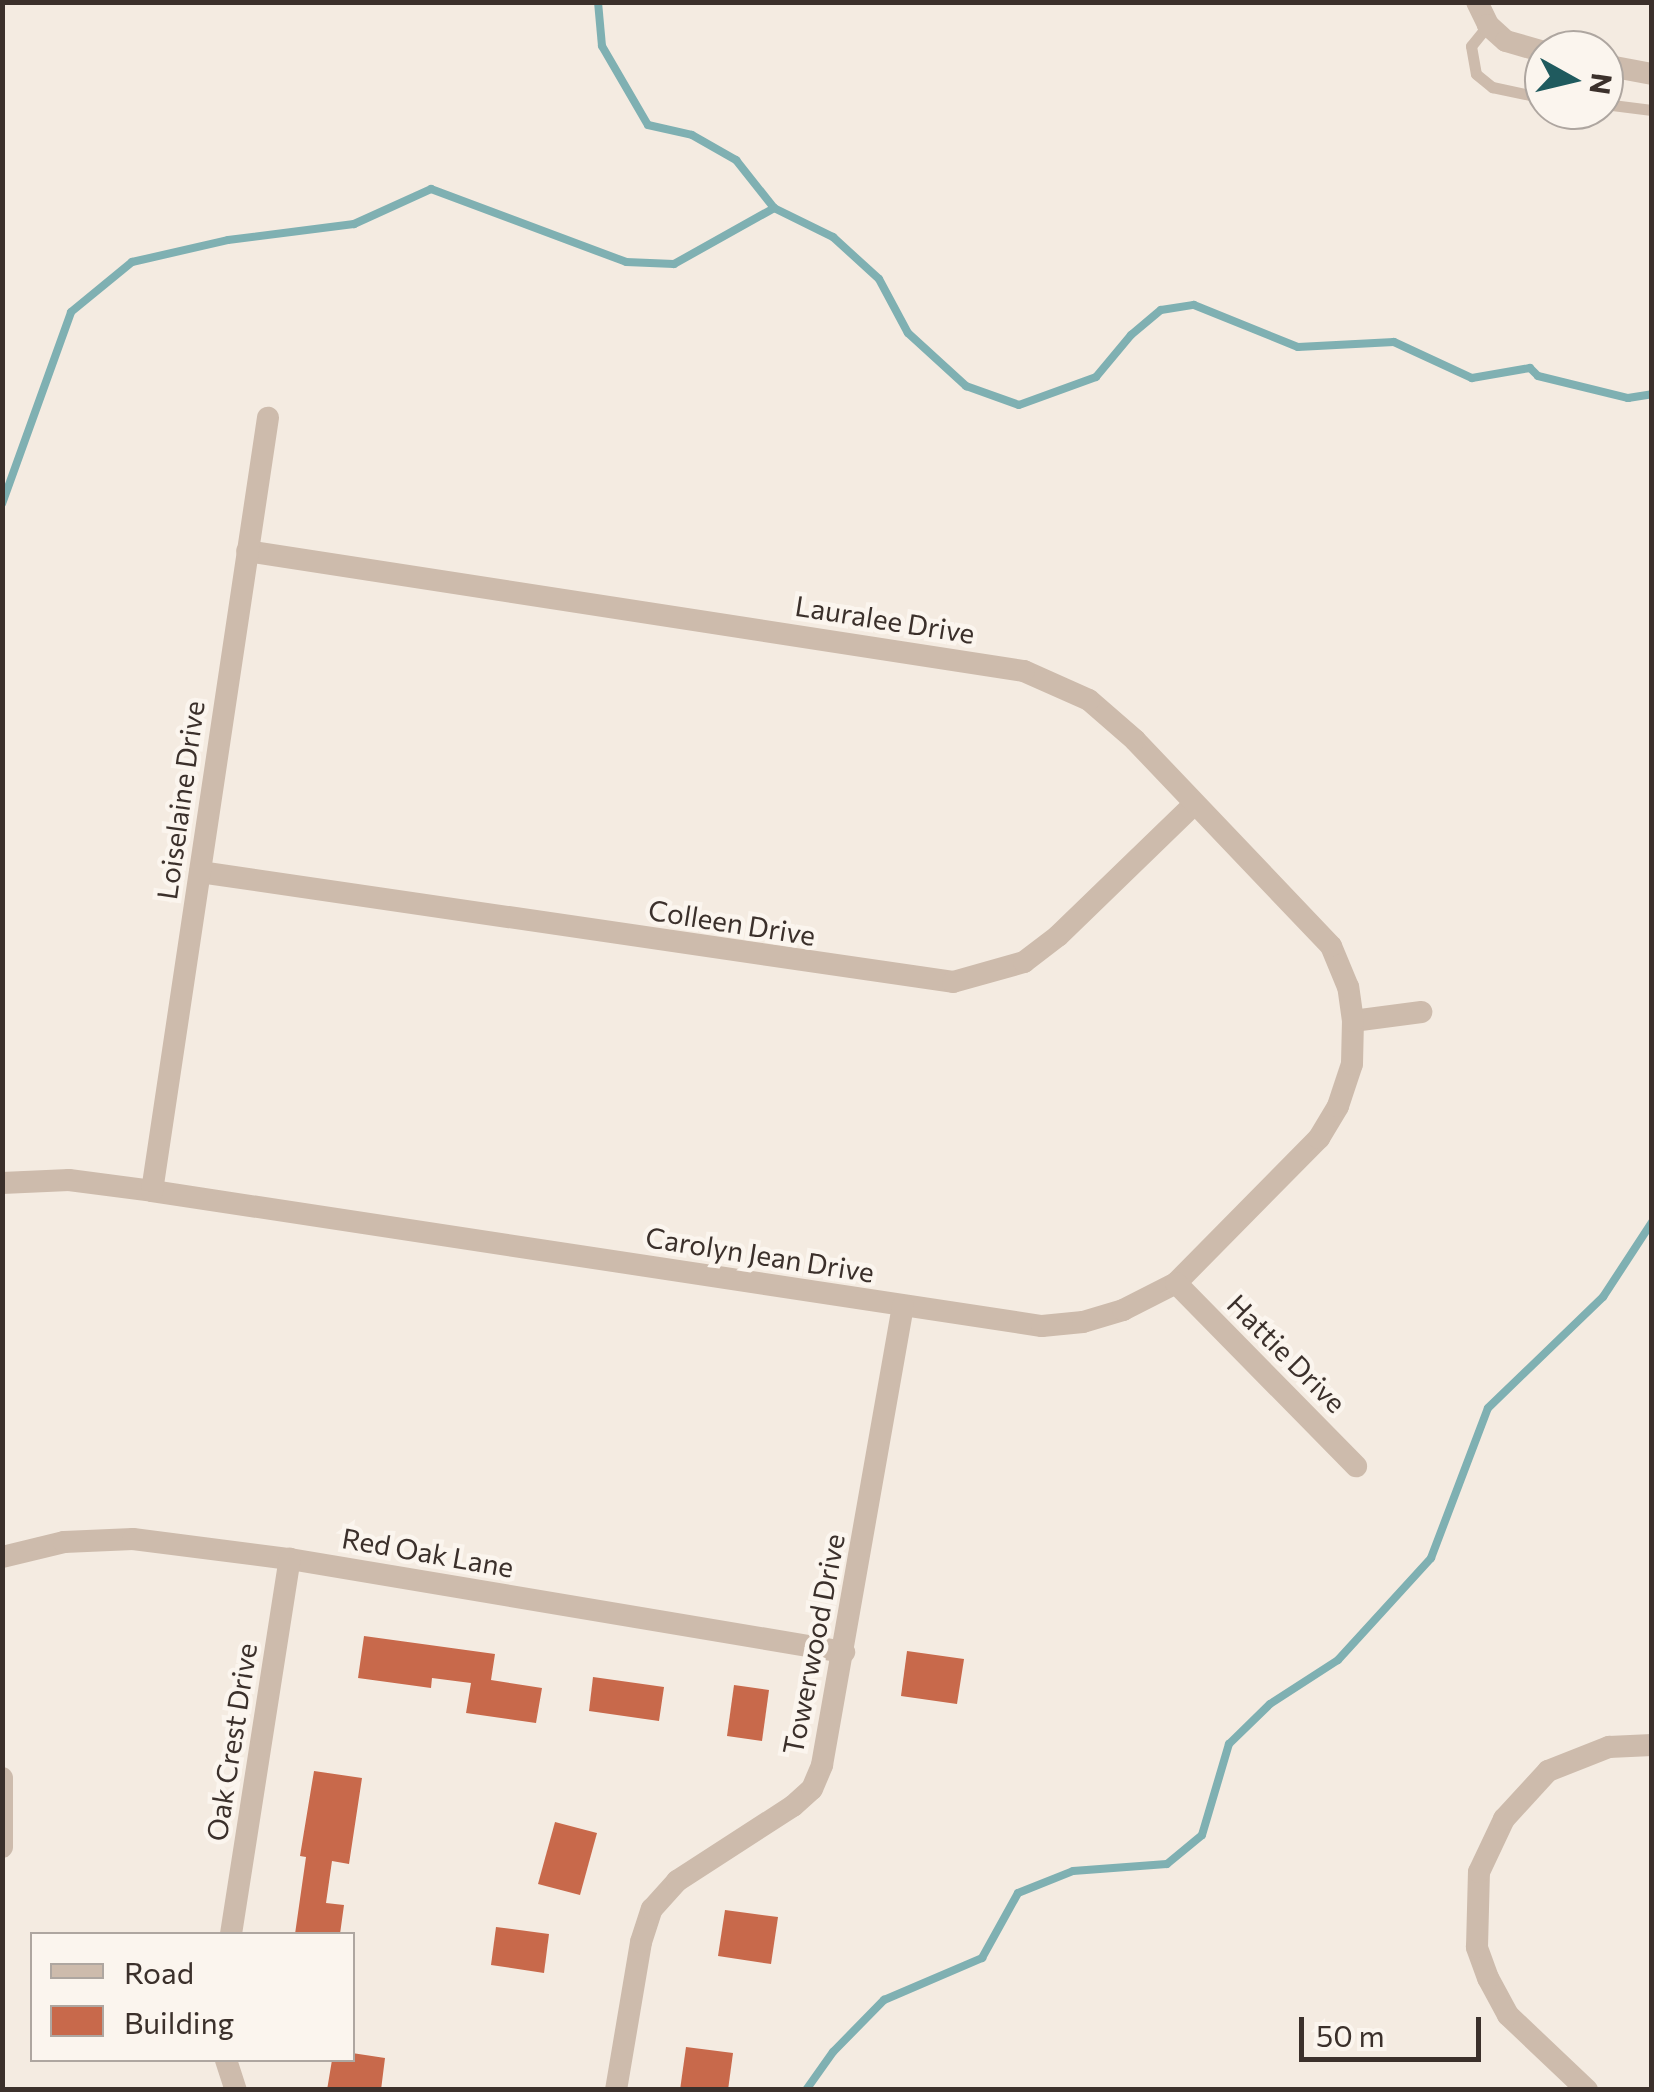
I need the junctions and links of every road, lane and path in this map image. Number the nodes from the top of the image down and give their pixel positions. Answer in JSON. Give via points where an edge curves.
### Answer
{"nodes":[{"id":1,"x":1477,"y":2,"type":"edge"},
{"id":2,"x":1488,"y":25,"type":"junction"},
{"id":3,"x":1524,"y":46,"type":"edge"},
{"id":4,"x":1624,"y":69,"type":"edge"},
{"id":5,"x":1652,"y":74,"type":"edge"},
{"id":6,"x":1524,"y":94,"type":"edge"},
{"id":7,"x":1624,"y":106,"type":"edge"},
{"id":8,"x":1652,"y":110,"type":"edge"},
{"id":9,"x":268,"y":418,"type":"dead end"},
{"id":10,"x":247,"y":551,"type":"junction"},
{"id":11,"x":1194,"y":804,"type":"junction"},
{"id":12,"x":200,"y":872,"type":"junction"},
{"id":13,"x":1421,"y":1012,"type":"dead end"},
{"id":14,"x":1353,"y":1020,"type":"junction"},
{"id":15,"x":2,"y":1184,"type":"edge"},
{"id":16,"x":152,"y":1192,"type":"junction"},
{"id":17,"x":1176,"y":1283,"type":"junction"},
{"id":18,"x":903,"y":1306,"type":"junction"},
{"id":19,"x":1356,"y":1466,"type":"dead end"},
{"id":20,"x":2,"y":1557,"type":"edge"},
{"id":21,"x":290,"y":1559,"type":"junction"},
{"id":22,"x":844,"y":1652,"type":"junction"},
{"id":23,"x":1652,"y":1745,"type":"edge"},
{"id":24,"x":2,"y":1778,"type":"edge"},
{"id":25,"x":2,"y":1848,"type":"edge"},
{"id":26,"x":230,"y":1932,"type":"edge"},
{"id":27,"x":227,"y":2062,"type":"edge"},
{"id":28,"x":236,"y":2090,"type":"edge"},
{"id":29,"x":616,"y":2090,"type":"edge"},
{"id":30,"x":1586,"y":2090,"type":"edge"}],
"edges":[{"from":1,"to":2,"type":"street"},
{"from":2,"to":3,"type":"street"},
{"from":2,"to":6,"type":"lane","via":[[1471,46],[1476,74],[1492,87]]},
{"from":4,"to":5,"type":"street"},
{"from":7,"to":8,"type":"lane"},
{"from":9,"to":10,"type":"street","name":"Loiselaine Drive"},
{"from":10,"to":11,"type":"street","name":"Lauralee Drive","via":[[1024,671],[1089,700]]},
{"from":10,"to":12,"type":"street","name":"Loiselaine Drive"},
{"from":11,"to":12,"type":"street","name":"Colleen Drive","via":[[1036,954],[988,976],[953,982]]},
{"from":11,"to":14,"type":"street","name":"Lauralee Drive","via":[[1331,946]]},
{"from":12,"to":16,"type":"street","name":"Loiselaine Drive"},
{"from":13,"to":14,"type":"street"},
{"from":14,"to":17,"type":"street","name":"Carolyn Jean Drive","via":[[1352,1064],[1319,1138]]},
{"from":15,"to":16,"type":"street","name":"Carolyn Jean Drive","via":[[69,1180]]},
{"from":16,"to":18,"type":"street","name":"Carolyn Jean Drive"},
{"from":17,"to":18,"type":"street","name":"Carolyn Jean Drive","via":[[1123,1310],[1042,1326]]},
{"from":17,"to":19,"type":"street","name":"Hattie Drive"},
{"from":18,"to":22,"type":"street","name":"Towerwood Drive"},
{"from":20,"to":21,"type":"street","name":"Red Oak Lane","via":[[64,1542],[133,1539]]},
{"from":21,"to":22,"type":"street","name":"Red Oak Lane"},
{"from":21,"to":26,"type":"street","name":"Oak Crest Drive"},
{"from":22,"to":29,"type":"street","name":"Towerwood Drive","via":[[825,1755],[812,1788],[677,1880],[652,1909]]},
{"from":23,"to":30,"type":"street","via":[[1609,1748],[1548,1771],[1504,1819],[1479,1872],[1477,1947],[1488,1978],[1508,2015]]},
{"from":24,"to":25,"type":"street"},
{"from":27,"to":28,"type":"street"}]}
